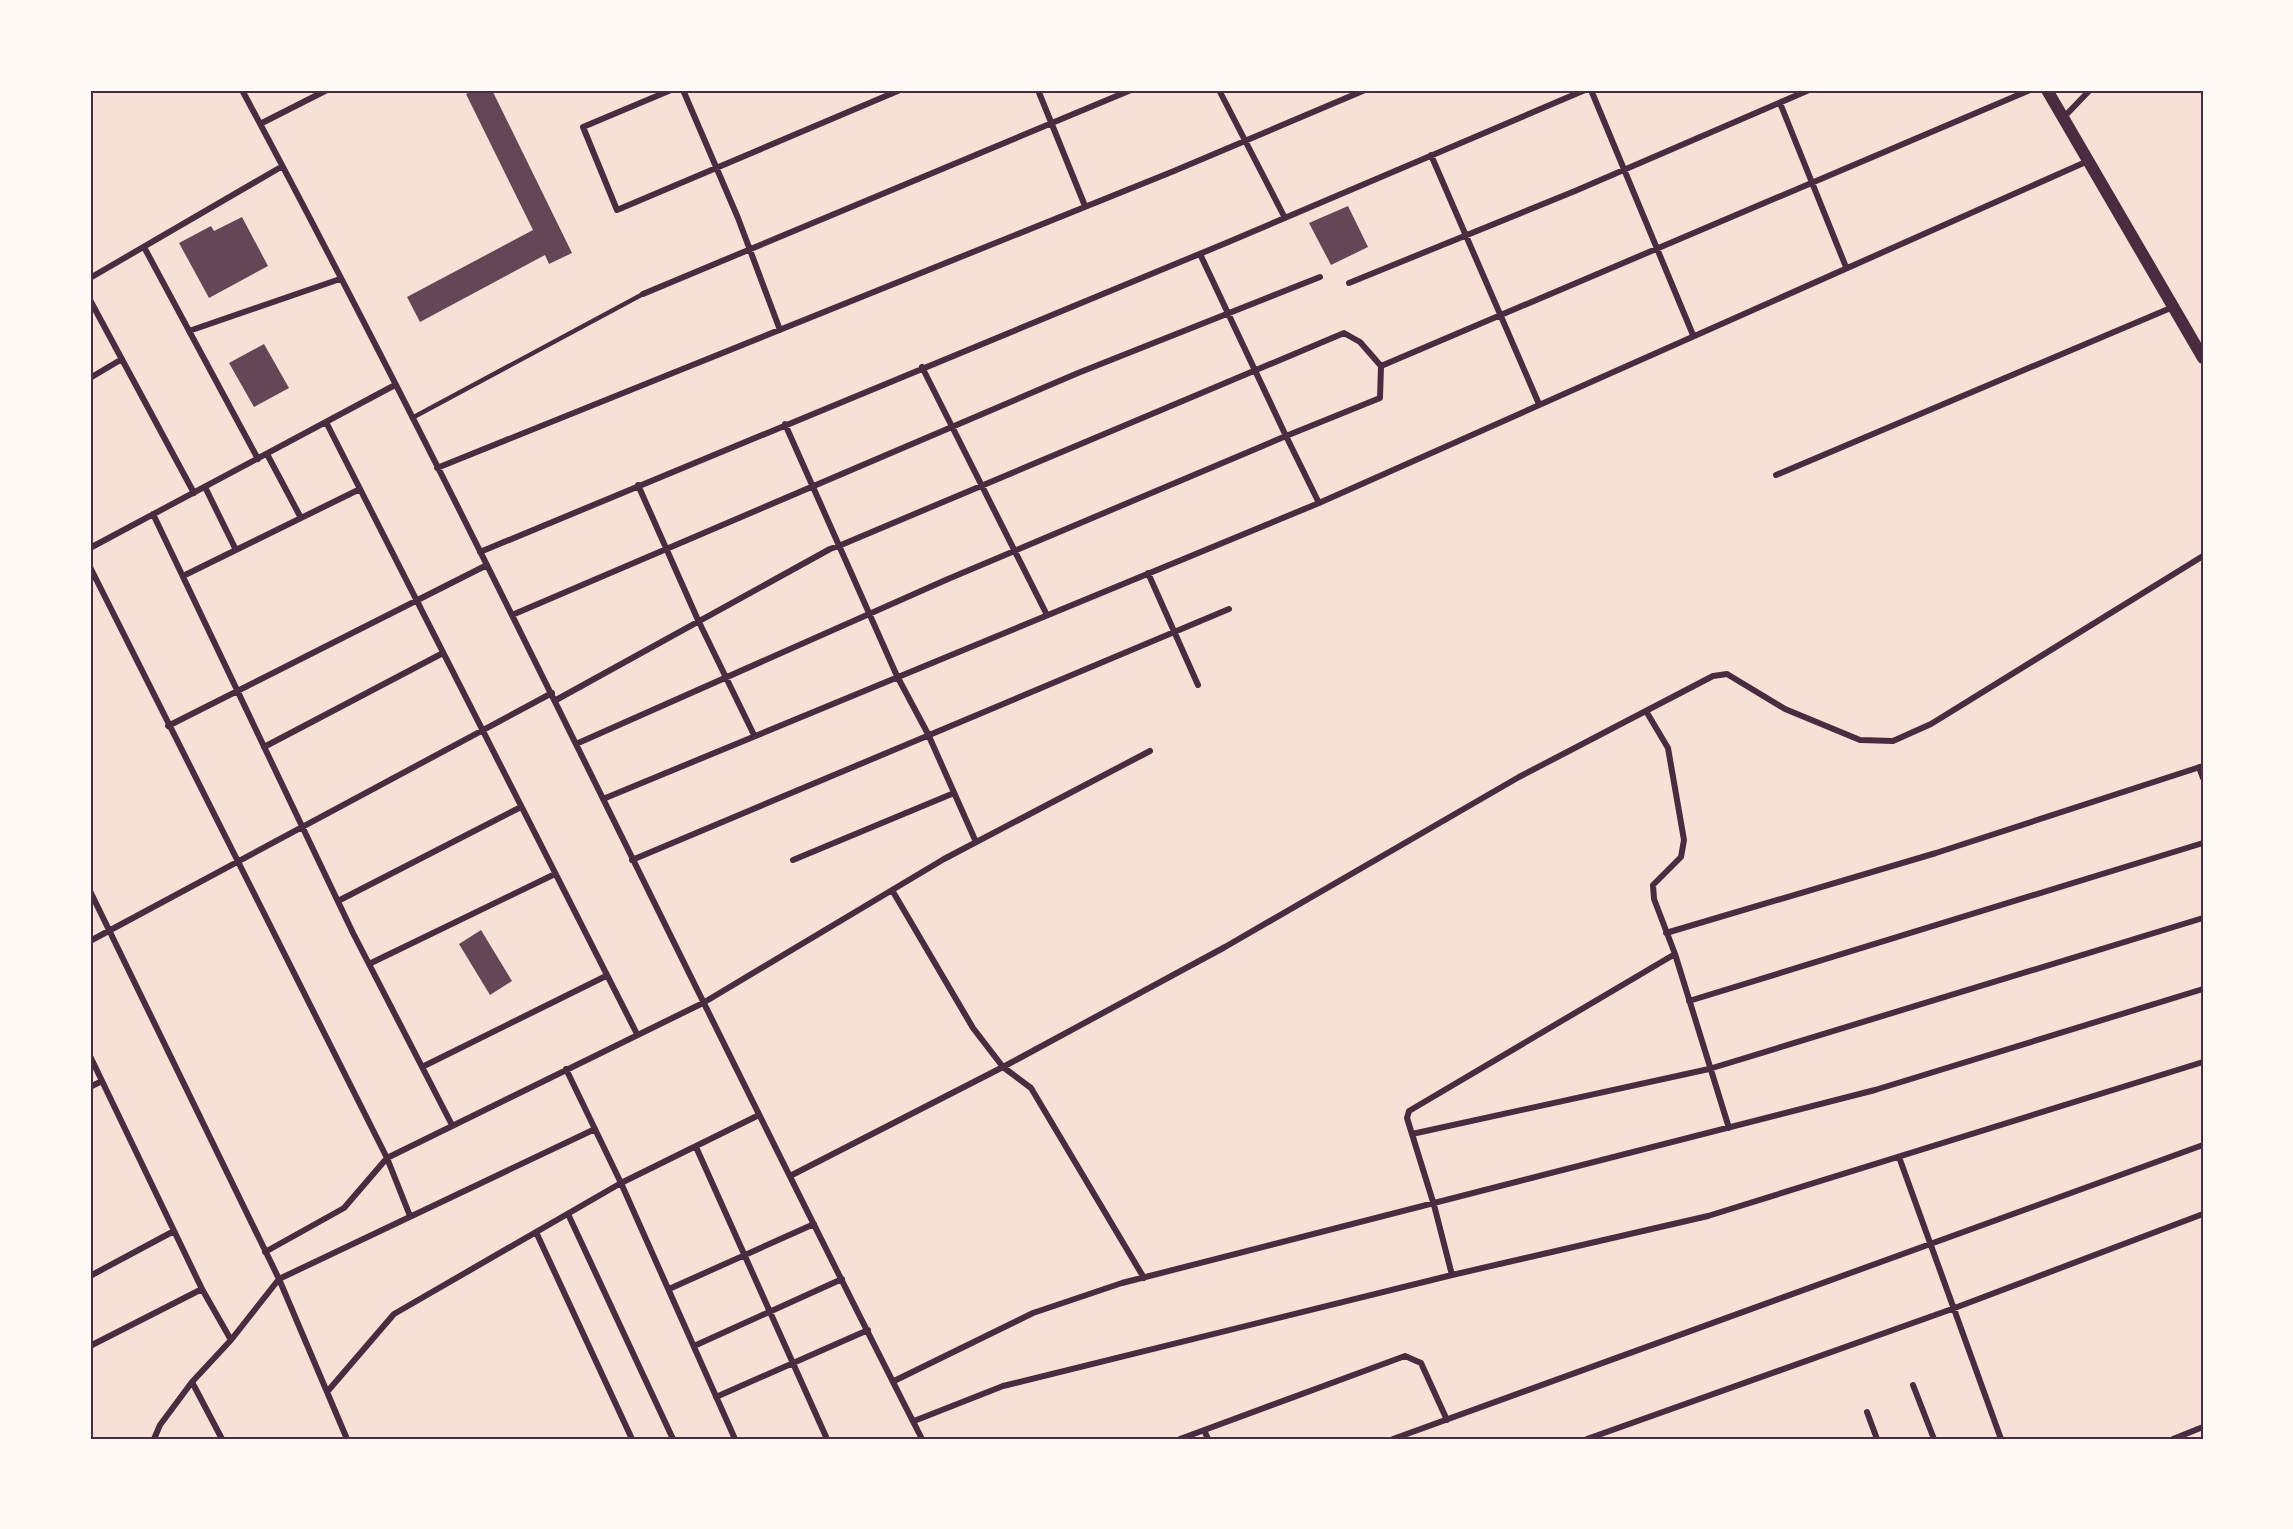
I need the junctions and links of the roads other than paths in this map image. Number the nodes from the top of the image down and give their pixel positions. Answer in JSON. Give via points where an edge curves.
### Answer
{"nodes":[{"id":1,"x":242,"y":90,"type":"edge"},
{"id":2,"x":671,"y":90,"type":"edge"},
{"id":3,"x":682,"y":90,"type":"edge"},
{"id":4,"x":900,"y":90,"type":"edge"},
{"id":5,"x":1038,"y":90,"type":"edge"},
{"id":6,"x":1131,"y":90,"type":"edge"},
{"id":7,"x":1219,"y":90,"type":"edge"},
{"id":8,"x":1365,"y":90,"type":"edge"},
{"id":9,"x":1585,"y":90,"type":"edge"},
{"id":10,"x":1591,"y":90,"type":"edge"},
{"id":11,"x":1809,"y":90,"type":"edge"},
{"id":12,"x":2030,"y":90,"type":"edge"},
{"id":13,"x":2047,"y":90,"type":"edge"},
{"id":14,"x":2090,"y":90,"type":"edge"},
{"id":15,"x":323,"y":91,"type":"edge"},
{"id":16,"x":1780,"y":103,"type":"junction"},
{"id":17,"x":2063,"y":118,"type":"junction"},
{"id":18,"x":260,"y":124,"type":"junction"},
{"id":19,"x":1052,"y":124,"type":"junction"},
{"id":20,"x":1245,"y":141,"type":"junction"},
{"id":21,"x":1431,"y":155,"type":"junction"},
{"id":22,"x":2088,"y":160,"type":"junction"},
{"id":23,"x":281,"y":167,"type":"junction"},
{"id":24,"x":717,"y":168,"type":"junction"},
{"id":25,"x":1624,"y":170,"type":"junction"},
{"id":26,"x":1812,"y":183,"type":"junction"},
{"id":27,"x":1085,"y":206,"type":"junction"},
{"id":28,"x":1285,"y":218,"type":"junction"},
{"id":29,"x":1466,"y":236,"type":"junction"},
{"id":30,"x":144,"y":246,"type":"junction"},
{"id":31,"x":1657,"y":249,"type":"junction"},
{"id":32,"x":751,"y":250,"type":"junction"},
{"id":33,"x":1200,"y":254,"type":"junction"},
{"id":34,"x":1846,"y":267,"type":"junction"},
{"id":35,"x":1320,"y":277,"type":"dead end"},
{"id":36,"x":90,"y":278,"type":"edge"},
{"id":37,"x":340,"y":279,"type":"junction"},
{"id":38,"x":1348,"y":283,"type":"dead end"},
{"id":39,"x":643,"y":294,"type":"joint"},
{"id":40,"x":90,"y":300,"type":"edge"},
{"id":41,"x":2174,"y":306,"type":"junction"},
{"id":42,"x":1228,"y":313,"type":"junction"},
{"id":43,"x":1500,"y":315,"type":"junction"},
{"id":44,"x":780,"y":330,"type":"junction"},
{"id":45,"x":189,"y":331,"type":"junction"},
{"id":46,"x":1693,"y":335,"type":"junction"},
{"id":47,"x":2203,"y":358,"type":"edge"},
{"id":48,"x":122,"y":359,"type":"junction"},
{"id":49,"x":1381,"y":366,"type":"junction"},
{"id":50,"x":922,"y":367,"type":"junction"},
{"id":51,"x":1255,"y":371,"type":"junction"},
{"id":52,"x":90,"y":378,"type":"edge"},
{"id":53,"x":395,"y":385,"type":"junction"},
{"id":54,"x":1539,"y":404,"type":"junction"},
{"id":55,"x":412,"y":418,"type":"junction"},
{"id":56,"x":326,"y":422,"type":"junction"},
{"id":57,"x":785,"y":424,"type":"junction"},
{"id":58,"x":952,"y":427,"type":"junction"},
{"id":59,"x":1286,"y":436,"type":"junction"},
{"id":60,"x":267,"y":454,"type":"junction"},
{"id":61,"x":258,"y":459,"type":"junction"},
{"id":62,"x":437,"y":468,"type":"junction"},
{"id":63,"x":1776,"y":475,"type":"dead end"},
{"id":64,"x":638,"y":484,"type":"junction"},
{"id":65,"x":981,"y":485,"type":"junction"},
{"id":66,"x":814,"y":486,"type":"junction"},
{"id":67,"x":205,"y":487,"type":"junction"},
{"id":68,"x":360,"y":489,"type":"junction"},
{"id":69,"x":194,"y":493,"type":"junction"},
{"id":70,"x":1319,"y":503,"type":"junction"},
{"id":71,"x":153,"y":514,"type":"junction"},
{"id":72,"x":301,"y":518,"type":"junction"},
{"id":73,"x":841,"y":545,"type":"junction"},
{"id":74,"x":90,"y":548,"type":"edge"},
{"id":75,"x":667,"y":549,"type":"junction"},
{"id":76,"x":236,"y":550,"type":"junction"},
{"id":77,"x":1014,"y":551,"type":"junction"},
{"id":78,"x":480,"y":552,"type":"junction"},
{"id":79,"x":2203,"y":556,"type":"edge"},
{"id":80,"x":487,"y":565,"type":"junction"},
{"id":81,"x":90,"y":567,"type":"edge"},
{"id":82,"x":1148,"y":573,"type":"junction"},
{"id":83,"x":183,"y":576,"type":"junction"},
{"id":84,"x":417,"y":600,"type":"junction"},
{"id":85,"x":1229,"y":609,"type":"dead end"},
{"id":86,"x":870,"y":614,"type":"junction"},
{"id":87,"x":512,"y":615,"type":"junction"},
{"id":88,"x":1047,"y":615,"type":"junction"},
{"id":89,"x":698,"y":620,"type":"junction"},
{"id":90,"x":1174,"y":632,"type":"junction"},
{"id":91,"x":443,"y":653,"type":"junction"},
{"id":92,"x":897,"y":676,"type":"junction"},
{"id":93,"x":727,"y":678,"type":"junction"},
{"id":94,"x":1198,"y":685,"type":"dead end"},
{"id":95,"x":238,"y":691,"type":"junction"},
{"id":96,"x":552,"y":693,"type":"junction"},
{"id":97,"x":555,"y":700,"type":"junction"},
{"id":98,"x":1646,"y":711,"type":"junction"},
{"id":99,"x":168,"y":726,"type":"junction"},
{"id":100,"x":483,"y":730,"type":"junction"},
{"id":101,"x":928,"y":734,"type":"junction"},
{"id":102,"x":754,"y":735,"type":"junction"},
{"id":103,"x":576,"y":744,"type":"junction"},
{"id":104,"x":264,"y":747,"type":"junction"},
{"id":105,"x":1150,"y":751,"type":"dead end"},
{"id":106,"x":2201,"y":766,"type":"edge"},
{"id":107,"x":2203,"y":778,"type":"edge"},
{"id":108,"x":954,"y":793,"type":"junction"},
{"id":109,"x":603,"y":799,"type":"junction"},
{"id":110,"x":521,"y":807,"type":"junction"},
{"id":111,"x":303,"y":827,"type":"junction"},
{"id":112,"x":976,"y":842,"type":"junction"},
{"id":113,"x":2203,"y":843,"type":"edge"},
{"id":114,"x":632,"y":860,"type":"junction"},
{"id":115,"x":793,"y":860,"type":"dead end"},
{"id":116,"x":237,"y":862,"type":"junction"},
{"id":117,"x":555,"y":874,"type":"junction"},
{"id":118,"x":892,"y":890,"type":"junction"},
{"id":119,"x":90,"y":891,"type":"edge"},
{"id":120,"x":338,"y":901,"type":"junction"},
{"id":121,"x":2203,"y":918,"type":"edge"},
{"id":122,"x":109,"y":931,"type":"junction"},
{"id":123,"x":1666,"y":933,"type":"junction"},
{"id":124,"x":90,"y":941,"type":"edge"},
{"id":125,"x":1675,"y":954,"type":"junction"},
{"id":126,"x":369,"y":964,"type":"junction"},
{"id":127,"x":606,"y":976,"type":"junction"},
{"id":128,"x":2203,"y":989,"type":"edge"},
{"id":129,"x":1689,"y":1001,"type":"junction"},
{"id":130,"x":703,"y":1002,"type":"junction"},
{"id":131,"x":638,"y":1034,"type":"junction"},
{"id":132,"x":90,"y":1056,"type":"edge"},
{"id":133,"x":2203,"y":1062,"type":"edge"},
{"id":134,"x":422,"y":1067,"type":"junction"},
{"id":135,"x":1003,"y":1067,"type":"junction"},
{"id":136,"x":1709,"y":1069,"type":"junction"},
{"id":137,"x":566,"y":1070,"type":"junction"},
{"id":138,"x":102,"y":1081,"type":"junction"},
{"id":139,"x":90,"y":1087,"type":"edge"},
{"id":140,"x":759,"y":1115,"type":"junction"},
{"id":141,"x":452,"y":1125,"type":"junction"},
{"id":142,"x":1729,"y":1128,"type":"junction"},
{"id":143,"x":595,"y":1129,"type":"junction"},
{"id":144,"x":1412,"y":1134,"type":"junction"},
{"id":145,"x":2203,"y":1145,"type":"edge"},
{"id":146,"x":696,"y":1147,"type":"junction"},
{"id":147,"x":1899,"y":1157,"type":"junction"},
{"id":148,"x":387,"y":1158,"type":"junction"},
{"id":149,"x":790,"y":1176,"type":"junction"},
{"id":150,"x":621,"y":1183,"type":"junction"},
{"id":151,"x":1434,"y":1205,"type":"junction"},
{"id":152,"x":568,"y":1214,"type":"junction"},
{"id":153,"x":2203,"y":1214,"type":"edge"},
{"id":154,"x":410,"y":1216,"type":"junction"},
{"id":155,"x":814,"y":1224,"type":"junction"},
{"id":156,"x":174,"y":1231,"type":"junction"},
{"id":157,"x":536,"y":1232,"type":"junction"},
{"id":158,"x":1930,"y":1245,"type":"junction"},
{"id":159,"x":265,"y":1252,"type":"junction"},
{"id":160,"x":745,"y":1256,"type":"junction"},
{"id":161,"x":1452,"y":1275,"type":"junction"},
{"id":162,"x":90,"y":1276,"type":"edge"},
{"id":163,"x":1144,"y":1278,"type":"junction"},
{"id":164,"x":279,"y":1279,"type":"junction"},
{"id":165,"x":842,"y":1279,"type":"junction"},
{"id":166,"x":669,"y":1288,"type":"junction"},
{"id":167,"x":202,"y":1289,"type":"junction"},
{"id":168,"x":1953,"y":1309,"type":"junction"},
{"id":169,"x":771,"y":1311,"type":"junction"},
{"id":170,"x":868,"y":1330,"type":"junction"},
{"id":171,"x":231,"y":1340,"type":"junction"},
{"id":172,"x":90,"y":1346,"type":"edge"},
{"id":173,"x":694,"y":1346,"type":"junction"},
{"id":174,"x":794,"y":1363,"type":"junction"},
{"id":175,"x":894,"y":1381,"type":"junction"},
{"id":176,"x":192,"y":1382,"type":"junction"},
{"id":177,"x":1913,"y":1385,"type":"dead end"},
{"id":178,"x":327,"y":1392,"type":"junction"},
{"id":179,"x":716,"y":1396,"type":"junction"},
{"id":180,"x":1867,"y":1412,"type":"dead end"},
{"id":181,"x":1447,"y":1420,"type":"junction"},
{"id":182,"x":914,"y":1421,"type":"junction"},
{"id":183,"x":2203,"y":1427,"type":"edge"},
{"id":184,"x":1204,"y":1430,"type":"junction"},
{"id":185,"x":2190,"y":1436,"type":"edge"},
{"id":186,"x":921,"y":1438,"type":"edge"},
{"id":187,"x":154,"y":1439,"type":"edge"},
{"id":188,"x":222,"y":1439,"type":"edge"},
{"id":189,"x":347,"y":1439,"type":"edge"},
{"id":190,"x":632,"y":1439,"type":"edge"},
{"id":191,"x":673,"y":1439,"type":"edge"},
{"id":192,"x":735,"y":1439,"type":"edge"},
{"id":193,"x":827,"y":1439,"type":"edge"},
{"id":194,"x":1180,"y":1439,"type":"edge"},
{"id":195,"x":1208,"y":1439,"type":"edge"},
{"id":196,"x":1393,"y":1439,"type":"edge"},
{"id":197,"x":1587,"y":1439,"type":"edge"},
{"id":198,"x":1877,"y":1439,"type":"edge"},
{"id":199,"x":1934,"y":1439,"type":"edge"},
{"id":200,"x":2001,"y":1439,"type":"edge"},
{"id":201,"x":2173,"y":1439,"type":"edge"}],
"edges":[{"from":1,"to":18,"type":"street"},
{"from":2,"to":24,"type":"street","via":[[583,126],[617,210]]},
{"from":3,"to":24,"type":"street"},
{"from":4,"to":24,"type":"street"},
{"from":5,"to":19,"type":"street"},
{"from":6,"to":19,"type":"street"},
{"from":7,"to":20,"type":"street"},
{"from":8,"to":20,"type":"street"},
{"from":9,"to":21,"type":"street"},
{"from":10,"to":25,"type":"street"},
{"from":11,"to":16,"type":"street"},
{"from":12,"to":26,"type":"street"},
{"from":13,"to":17,"type":"main road"},
{"from":14,"to":17,"type":"street"},
{"from":15,"to":18,"type":"street"},
{"from":16,"to":25,"type":"street"},
{"from":16,"to":26,"type":"street"},
{"from":17,"to":22,"type":"main road"},
{"from":18,"to":23,"type":"street"},
{"from":19,"to":27,"type":"street"},
{"from":19,"to":32,"type":"street"},
{"from":20,"to":27,"type":"street"},
{"from":20,"to":28,"type":"street"},
{"from":21,"to":28,"type":"street"},
{"from":21,"to":29,"type":"street"},
{"from":22,"to":34,"type":"street"},
{"from":22,"to":41,"type":"main road"},
{"from":23,"to":30,"type":"street"},
{"from":23,"to":37,"type":"street"},
{"from":24,"to":32,"type":"street"},
{"from":25,"to":29,"type":"street"},
{"from":25,"to":31,"type":"street"},
{"from":26,"to":31,"type":"street"},
{"from":26,"to":34,"type":"street"},
{"from":27,"to":44,"type":"street"},
{"from":28,"to":33,"type":"street"},
{"from":29,"to":38,"type":"street"},
{"from":29,"to":43,"type":"street"},
{"from":30,"to":36,"type":"street"},
{"from":30,"to":45,"type":"street"},
{"from":31,"to":43,"type":"street"},
{"from":31,"to":46,"type":"street"},
{"from":32,"to":39,"type":"street"},
{"from":32,"to":44,"type":"street"},
{"from":33,"to":42,"type":"street"},
{"from":33,"to":50,"type":"street"},
{"from":34,"to":46,"type":"street"},
{"from":35,"to":42,"type":"street"},
{"from":37,"to":45,"type":"street"},
{"from":37,"to":53,"type":"street"},
{"from":39,"to":55,"type":"lane"},
{"from":40,"to":48,"type":"street"},
{"from":41,"to":47,"type":"main road"},
{"from":41,"to":63,"type":"street"},
{"from":42,"to":51,"type":"street"},
{"from":42,"to":58,"type":"street"},
{"from":43,"to":49,"type":"street"},
{"from":43,"to":54,"type":"street"},
{"from":44,"to":62,"type":"street"},
{"from":45,"to":61,"type":"street"},
{"from":46,"to":54,"type":"street"},
{"from":48,"to":52,"type":"street"},
{"from":48,"to":69,"type":"street"},
{"from":49,"to":51,"type":"street","via":[[1360,342],[1344,333]]},
{"from":49,"to":59,"type":"street","via":[[1380,398]]},
{"from":50,"to":57,"type":"street"},
{"from":50,"to":58,"type":"street"},
{"from":51,"to":59,"type":"street"},
{"from":51,"to":65,"type":"street"},
{"from":53,"to":55,"type":"street"},
{"from":53,"to":56,"type":"street"},
{"from":54,"to":70,"type":"street"},
{"from":55,"to":62,"type":"street"},
{"from":56,"to":60,"type":"street"},
{"from":56,"to":68,"type":"street"},
{"from":57,"to":64,"type":"street"},
{"from":57,"to":66,"type":"street"},
{"from":58,"to":65,"type":"street"},
{"from":58,"to":66,"type":"street"},
{"from":59,"to":70,"type":"street"},
{"from":59,"to":77,"type":"street"},
{"from":60,"to":61,"type":"street"},
{"from":60,"to":72,"type":"street"},
{"from":61,"to":67,"type":"street"},
{"from":62,"to":78,"type":"street"},
{"from":64,"to":75,"type":"street"},
{"from":64,"to":78,"type":"street"},
{"from":65,"to":73,"type":"street"},
{"from":65,"to":77,"type":"street"},
{"from":66,"to":73,"type":"street"},
{"from":66,"to":75,"type":"street"},
{"from":67,"to":69,"type":"street"},
{"from":67,"to":76,"type":"street"},
{"from":68,"to":72,"type":"street"},
{"from":68,"to":84,"type":"street"},
{"from":69,"to":71,"type":"street"},
{"from":70,"to":82,"type":"street"},
{"from":71,"to":74,"type":"street"},
{"from":71,"to":83,"type":"street"},
{"from":72,"to":76,"type":"street"},
{"from":73,"to":86,"type":"street"},
{"from":73,"to":89,"type":"street"},
{"from":75,"to":87,"type":"street"},
{"from":75,"to":89,"type":"street"},
{"from":76,"to":83,"type":"street"},
{"from":77,"to":86,"type":"street"},
{"from":77,"to":88,"type":"street"},
{"from":78,"to":80,"type":"street"},
{"from":79,"to":98,"type":"street","via":[[1931,724],[1893,741],[1860,740],[1785,709],[1727,674],[1713,676]]},
{"from":80,"to":84,"type":"street"},
{"from":80,"to":87,"type":"street"},
{"from":81,"to":99,"type":"street"},
{"from":82,"to":88,"type":"street"},
{"from":82,"to":90,"type":"street"},
{"from":83,"to":95,"type":"street"},
{"from":84,"to":91,"type":"street"},
{"from":84,"to":95,"type":"street"},
{"from":85,"to":90,"type":"street"},
{"from":86,"to":92,"type":"street"},
{"from":86,"to":93,"type":"street"},
{"from":87,"to":96,"type":"street"},
{"from":88,"to":92,"type":"street"},
{"from":89,"to":93,"type":"street"},
{"from":89,"to":97,"type":"street"},
{"from":90,"to":94,"type":"street"},
{"from":90,"to":101,"type":"street"},
{"from":91,"to":100,"type":"street"},
{"from":91,"to":104,"type":"street"},
{"from":92,"to":101,"type":"street"},
{"from":92,"to":102,"type":"street"},
{"from":93,"to":102,"type":"street"},
{"from":93,"to":103,"type":"street"},
{"from":95,"to":99,"type":"street"},
{"from":95,"to":104,"type":"street"},
{"from":96,"to":97,"type":"street"},
{"from":96,"to":100,"type":"street"},
{"from":97,"to":103,"type":"street"},
{"from":98,"to":123,"type":"street","via":[[1668,748],[1684,840],[1681,856],[1653,885]]},
{"from":98,"to":135,"type":"street","via":[[1520,777],[1225,947]]},
{"from":99,"to":116,"type":"street"},
{"from":100,"to":110,"type":"street"},
{"from":100,"to":111,"type":"street"},
{"from":101,"to":108,"type":"street"},
{"from":101,"to":114,"type":"street"},
{"from":102,"to":109,"type":"street"},
{"from":103,"to":109,"type":"street"},
{"from":104,"to":111,"type":"street"},
{"from":105,"to":112,"type":"street"},
{"from":106,"to":107,"type":"street"},
{"from":106,"to":123,"type":"street","via":[[1957,846]]},
{"from":108,"to":112,"type":"street"},
{"from":108,"to":115,"type":"street"},
{"from":109,"to":114,"type":"street"},
{"from":110,"to":117,"type":"street"},
{"from":110,"to":120,"type":"street"},
{"from":111,"to":116,"type":"street"},
{"from":111,"to":120,"type":"street"},
{"from":112,"to":118,"type":"street"},
{"from":113,"to":129,"type":"street"},
{"from":114,"to":130,"type":"street"},
{"from":116,"to":122,"type":"street"},
{"from":116,"to":148,"type":"street"},
{"from":117,"to":126,"type":"street"},
{"from":117,"to":127,"type":"street"},
{"from":118,"to":130,"type":"street"},
{"from":118,"to":135,"type":"street","via":[[974,1028]]},
{"from":119,"to":122,"type":"street"},
{"from":120,"to":126,"type":"street"},
{"from":121,"to":136,"type":"street"},
{"from":122,"to":124,"type":"street"},
{"from":122,"to":159,"type":"street"},
{"from":123,"to":125,"type":"street"},
{"from":125,"to":129,"type":"street"},
{"from":125,"to":144,"type":"street","via":[[1409,1111]]},
{"from":126,"to":134,"type":"street"},
{"from":127,"to":131,"type":"street"},
{"from":127,"to":134,"type":"street"},
{"from":128,"to":142,"type":"street","via":[[1875,1090]]},
{"from":129,"to":136,"type":"street"},
{"from":130,"to":131,"type":"street"},
{"from":130,"to":140,"type":"street"},
{"from":131,"to":137,"type":"street"},
{"from":132,"to":138,"type":"street"},
{"from":133,"to":147,"type":"street"},
{"from":134,"to":141,"type":"street"},
{"from":135,"to":149,"type":"street"},
{"from":135,"to":163,"type":"street","via":[[1031,1088]]},
{"from":136,"to":142,"type":"street"},
{"from":136,"to":144,"type":"street"},
{"from":137,"to":141,"type":"street"},
{"from":137,"to":143,"type":"street"},
{"from":138,"to":139,"type":"street"},
{"from":138,"to":156,"type":"street"},
{"from":140,"to":146,"type":"street"},
{"from":140,"to":149,"type":"street"},
{"from":141,"to":148,"type":"street"},
{"from":142,"to":151,"type":"street"},
{"from":143,"to":150,"type":"street"},
{"from":143,"to":154,"type":"street"},
{"from":144,"to":151,"type":"street"},
{"from":145,"to":158,"type":"street"},
{"from":146,"to":150,"type":"street"},
{"from":146,"to":160,"type":"street"},
{"from":147,"to":158,"type":"street"},
{"from":147,"to":161,"type":"street","via":[[1708,1216]]},
{"from":148,"to":154,"type":"street"},
{"from":148,"to":159,"type":"street","via":[[344,1208]]},
{"from":149,"to":155,"type":"street"},
{"from":150,"to":152,"type":"street"},
{"from":150,"to":166,"type":"street"},
{"from":151,"to":161,"type":"street"},
{"from":151,"to":163,"type":"street"},
{"from":152,"to":157,"type":"street"},
{"from":152,"to":191,"type":"street"},
{"from":153,"to":168,"type":"street"},
{"from":154,"to":164,"type":"street"},
{"from":155,"to":160,"type":"street"},
{"from":155,"to":165,"type":"street"},
{"from":156,"to":162,"type":"street"},
{"from":156,"to":167,"type":"street"},
{"from":157,"to":178,"type":"street","via":[[394,1314]]},
{"from":157,"to":190,"type":"street"},
{"from":158,"to":168,"type":"street"},
{"from":158,"to":181,"type":"street"},
{"from":159,"to":164,"type":"street"},
{"from":160,"to":166,"type":"street"},
{"from":160,"to":169,"type":"street"},
{"from":161,"to":182,"type":"street","via":[[1003,1386]]},
{"from":163,"to":175,"type":"street","via":[[1033,1313]]},
{"from":164,"to":171,"type":"street"},
{"from":164,"to":178,"type":"street"},
{"from":165,"to":169,"type":"street"},
{"from":165,"to":170,"type":"street"},
{"from":166,"to":173,"type":"street"},
{"from":167,"to":171,"type":"street"},
{"from":167,"to":172,"type":"street"},
{"from":168,"to":197,"type":"street"},
{"from":168,"to":200,"type":"street"},
{"from":169,"to":173,"type":"street"},
{"from":169,"to":174,"type":"street"},
{"from":170,"to":174,"type":"street"},
{"from":170,"to":175,"type":"street"},
{"from":171,"to":176,"type":"street"},
{"from":173,"to":179,"type":"street"},
{"from":174,"to":179,"type":"street"},
{"from":174,"to":193,"type":"street"},
{"from":175,"to":182,"type":"street"},
{"from":176,"to":187,"type":"street"},
{"from":176,"to":188,"type":"street"},
{"from":177,"to":199,"type":"street"},
{"from":178,"to":189,"type":"street"},
{"from":179,"to":192,"type":"street"},
{"from":180,"to":198,"type":"street"},
{"from":181,"to":184,"type":"street","via":[[1421,1363],[1405,1356]]},
{"from":181,"to":196,"type":"street"},
{"from":182,"to":186,"type":"street"},
{"from":183,"to":185,"type":"street"},
{"from":184,"to":194,"type":"street"},
{"from":184,"to":195,"type":"street"},
{"from":185,"to":201,"type":"street"}]}
